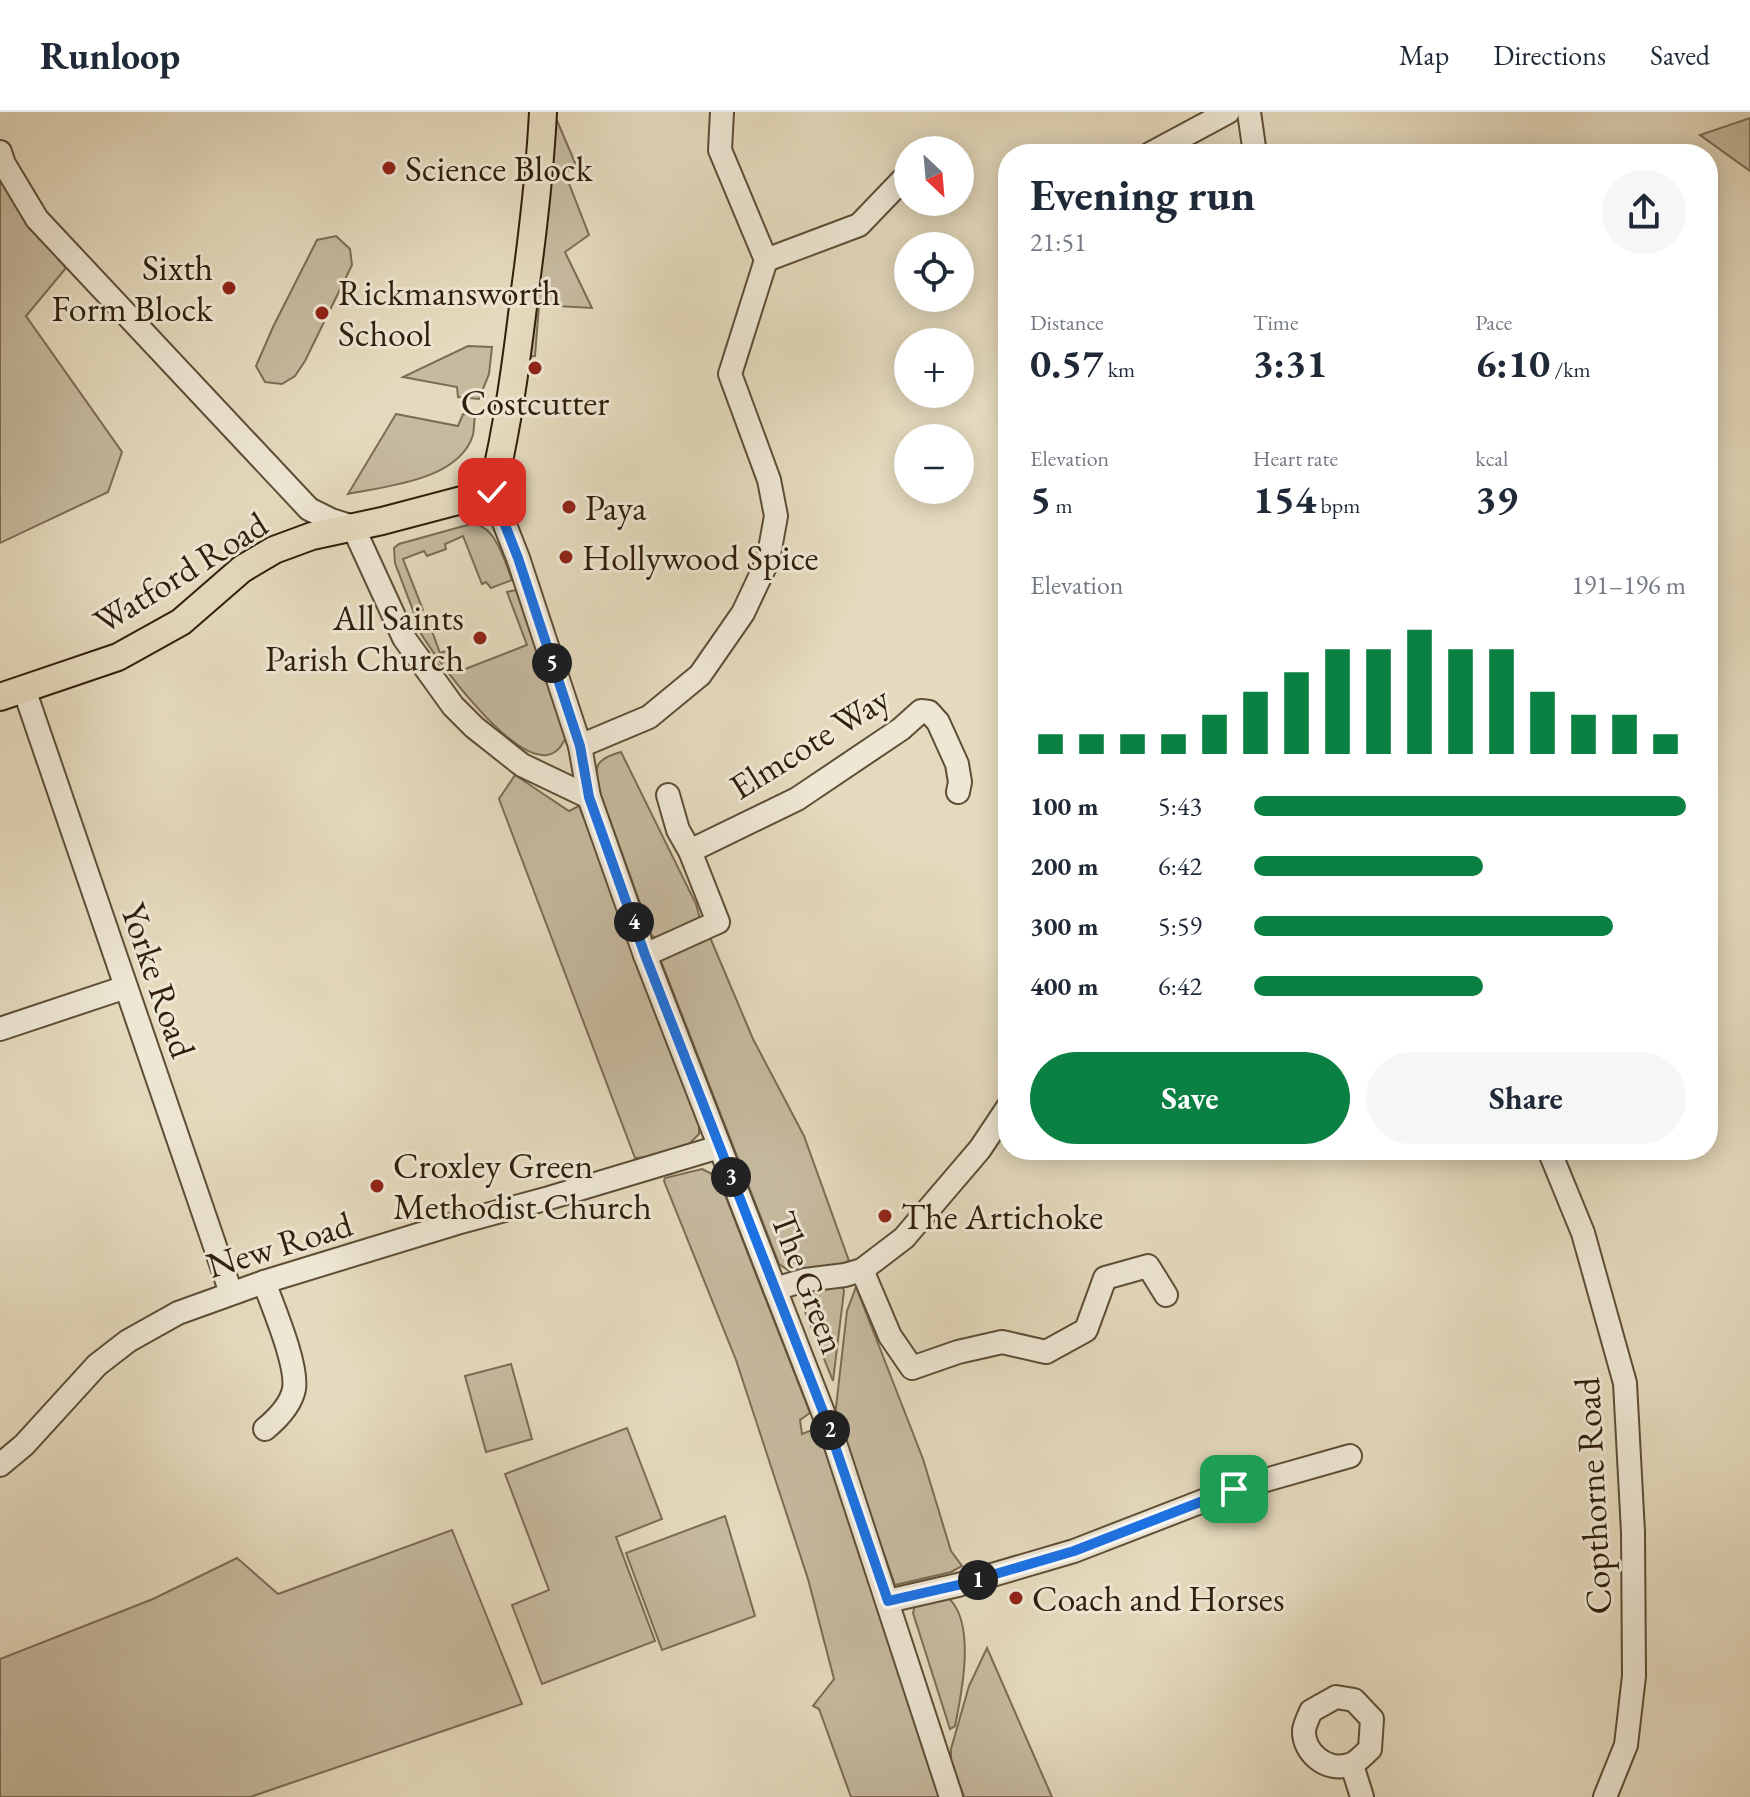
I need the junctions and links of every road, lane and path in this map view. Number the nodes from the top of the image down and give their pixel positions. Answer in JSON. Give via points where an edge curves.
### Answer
{"nodes":[{"id":1,"x":543,"y":112,"type":"edge"},
{"id":2,"x":722,"y":112,"type":"edge"},
{"id":3,"x":1228,"y":112,"type":"edge"},
{"id":4,"x":1249,"y":112,"type":"edge"},
{"id":5,"x":1169,"y":144,"type":"edge"},
{"id":6,"x":1254,"y":144,"type":"edge"},
{"id":7,"x":0,"y":152,"type":"edge"},
{"id":8,"x":894,"y":189,"type":"edge"},
{"id":9,"x":766,"y":260,"type":"junction"},
{"id":10,"x":492,"y":492,"type":"junction"},
{"id":11,"x":353,"y":527,"type":"junction"},
{"id":12,"x":12,"y":693,"type":"edge"},
{"id":13,"x":580,"y":746,"type":"junction"},
{"id":14,"x":958,"y":792,"type":"dead end"},
{"id":15,"x":668,"y":795,"type":"dead end"},
{"id":16,"x":589,"y":797,"type":"junction"},
{"id":17,"x":690,"y":851,"type":"junction"},
{"id":18,"x":645,"y":955,"type":"junction"},
{"id":19,"x":126,"y":987,"type":"junction"},
{"id":20,"x":0,"y":1029,"type":"edge"},
{"id":21,"x":998,"y":1122,"type":"edge"},
{"id":22,"x":719,"y":1147,"type":"junction"},
{"id":23,"x":1553,"y":1160,"type":"edge"},
{"id":24,"x":862,"y":1270,"type":"junction"},
{"id":25,"x":264,"y":1282,"type":"junction"},
{"id":26,"x":775,"y":1289,"type":"junction"},
{"id":27,"x":231,"y":1293,"type":"junction"},
{"id":28,"x":1166,"y":1295,"type":"dead end"},
{"id":29,"x":265,"y":1429,"type":"dead end"},
{"id":30,"x":1350,"y":1456,"type":"dead end"},
{"id":31,"x":0,"y":1465,"type":"edge"},
{"id":32,"x":888,"y":1601,"type":"junction"},
{"id":33,"x":1352,"y":1765,"type":"dead end"},
{"id":34,"x":951,"y":1797,"type":"edge"},
{"id":35,"x":1362,"y":1797,"type":"edge"},
{"id":36,"x":1605,"y":1797,"type":"edge"}],
"edges":[{"from":1,"to":10,"type":"main road","via":[[520,330]]},
{"from":2,"to":9,"type":"street","via":[[720,150]]},
{"from":3,"to":5,"type":"street"},
{"from":4,"to":6,"type":"street"},
{"from":7,"to":11,"type":"street","via":[[37,219],[299,499],[309,509]]},
{"from":8,"to":9,"type":"street","via":[[859,225]]},
{"from":9,"to":13,"type":"street","via":[[730,374],[769,480],[776,516],[768,560],[743,613],[700,675],[649,717]]},
{"from":10,"to":11,"type":"main road","name":"Watford Road"},
{"from":10,"to":13,"type":"street","name":"The Green"},
{"from":11,"to":12,"type":"main road","name":"Watford Road","via":[[274,550],[242,569],[181,622],[118,657]]},
{"from":11,"to":16,"type":"street","via":[[404,638],[453,706],[522,765]]},
{"from":12,"to":19,"type":"street","name":"Yorke Road"},
{"from":13,"to":16,"type":"street","name":"The Green"},
{"from":14,"to":17,"type":"street","name":"Elmcote Way","via":[[957,764],[938,722],[921,711],[797,799]]},
{"from":15,"to":17,"type":"street"},
{"from":16,"to":18,"type":"street","name":"The Green"},
{"from":17,"to":18,"type":"street","via":[[718,922]]},
{"from":18,"to":22,"type":"street","name":"The Green"},
{"from":19,"to":20,"type":"street"},
{"from":19,"to":27,"type":"street","name":"Yorke Road"},
{"from":21,"to":24,"type":"street","via":[[904,1238]]},
{"from":22,"to":25,"type":"street","name":"New Road"},
{"from":22,"to":26,"type":"street","name":"The Green"},
{"from":23,"to":36,"type":"street","name":"Copthorne Road","via":[[1583,1233],[1625,1383],[1634,1676],[1626,1745]]},
{"from":24,"to":26,"type":"street"},
{"from":24,"to":28,"type":"street","via":[[890,1336],[912,1368],[1002,1342],[1046,1352],[1086,1330],[1105,1278],[1148,1266]]},
{"from":25,"to":27,"type":"street","name":"New Road"},
{"from":25,"to":29,"type":"street","via":[[295,1372],[294,1393]]},
{"from":26,"to":32,"type":"street","name":"The Green"},
{"from":27,"to":31,"type":"street","name":"New Road","via":[[178,1313],[108,1355]]},
{"from":30,"to":32,"type":"street","via":[[1234,1489],[1074,1551]]},
{"from":32,"to":34,"type":"street","name":"The Green"},
{"from":33,"to":35,"type":"street"}]}
